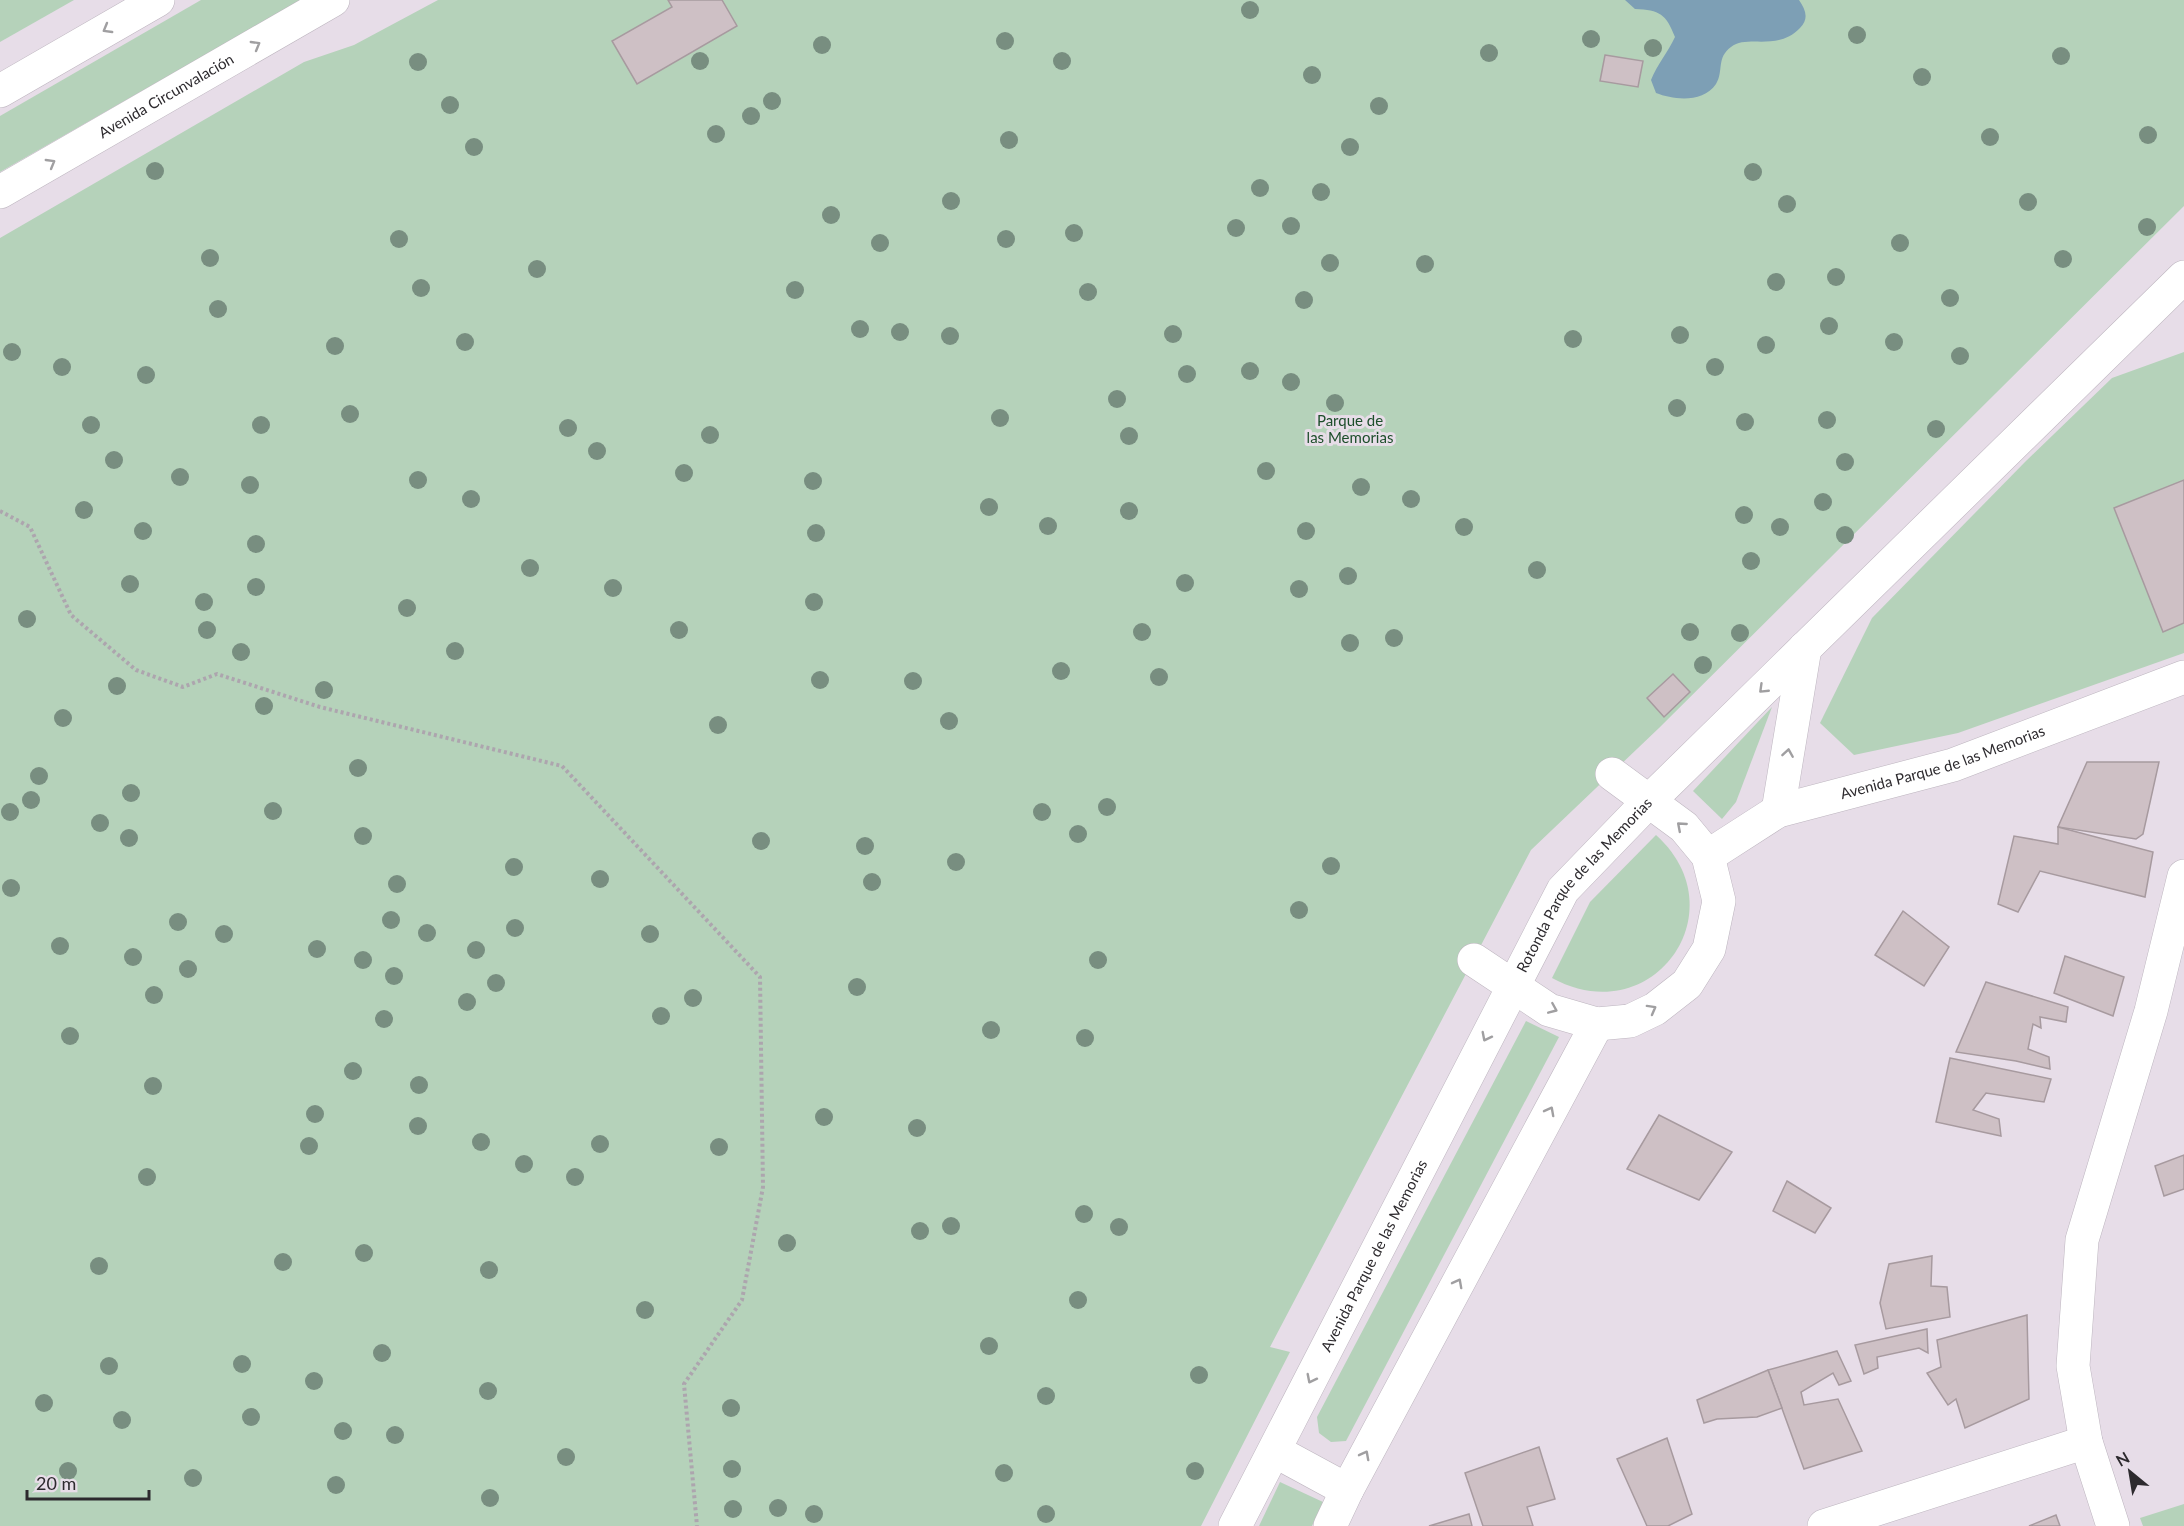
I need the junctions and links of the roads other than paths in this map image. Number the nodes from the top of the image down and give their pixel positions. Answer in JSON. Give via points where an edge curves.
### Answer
{"nodes":[{"id":1,"x":158,"y":0,"type":"edge"},
{"id":2,"x":333,"y":0,"type":"edge"},
{"id":3,"x":0,"y":91,"type":"edge"},
{"id":4,"x":0,"y":192,"type":"edge"},
{"id":5,"x":2184,"y":277,"type":"edge"},
{"id":6,"x":1805,"y":648,"type":"junction"},
{"id":7,"x":2184,"y":677,"type":"edge"},
{"id":8,"x":1612,"y":774,"type":"dead end"},
{"id":9,"x":1649,"y":801,"type":"junction"},
{"id":10,"x":1778,"y":810,"type":"junction"},
{"id":11,"x":1708,"y":856,"type":"junction"},
{"id":12,"x":2184,"y":876,"type":"edge"},
{"id":13,"x":1474,"y":960,"type":"dead end"},
{"id":14,"x":1513,"y":985,"type":"junction"},
{"id":15,"x":1597,"y":1024,"type":"junction"},
{"id":16,"x":2086,"y":1442,"type":"junction"},
{"id":17,"x":1275,"y":1451,"type":"junction"},
{"id":18,"x":1347,"y":1490,"type":"junction"},
{"id":19,"x":1235,"y":1526,"type":"edge"},
{"id":20,"x":1330,"y":1526,"type":"edge"},
{"id":21,"x":1824,"y":1526,"type":"edge"},
{"id":22,"x":2113,"y":1526,"type":"edge"}],
"edges":[{"from":1,"to":3,"type":"street","one_way":true},
{"from":4,"to":2,"type":"street","name":"Avenida Circunvalación","one_way":true},
{"from":5,"to":6,"type":"street"},
{"from":6,"to":9,"type":"street","one_way":true},
{"from":10,"to":6,"type":"street","one_way":true},
{"from":7,"to":10,"type":"street","name":"Avenida Parque de las Memorias","via":[[1953,765]]},
{"from":8,"to":9,"type":"street"},
{"from":11,"to":9,"type":"street","name":"Rotonda Parque de las Memorias","one_way":true,"via":[[1684,827]]},
{"from":9,"to":14,"type":"street","name":"Rotonda Parque de las Memorias","via":[[1563,890]]},
{"from":10,"to":11,"type":"street","name":"Avenida Parque de las Memorias"},
{"from":15,"to":11,"type":"street","name":"Rotonda Parque de las Memorias","one_way":true,"via":[[1630,1021],[1655,1009],[1687,984],[1709,949],[1719,901]]},
{"from":12,"to":16,"type":"street","via":[[2151,1011],[2082,1240],[2073,1366]]},
{"from":13,"to":14,"type":"street"},
{"from":14,"to":15,"type":"street","name":"Rotonda Parque de las Memorias","one_way":true,"via":[[1550,1010]]},
{"from":14,"to":17,"type":"street","name":"Avenida Parque de las Memorias","one_way":true},
{"from":18,"to":15,"type":"street","one_way":true},
{"from":16,"to":21,"type":"street"},
{"from":16,"to":22,"type":"street"},
{"from":17,"to":18,"type":"street"},
{"from":17,"to":19,"type":"street","name":"Avenida Parque de las Memorias"},
{"from":18,"to":20,"type":"street"}]}
